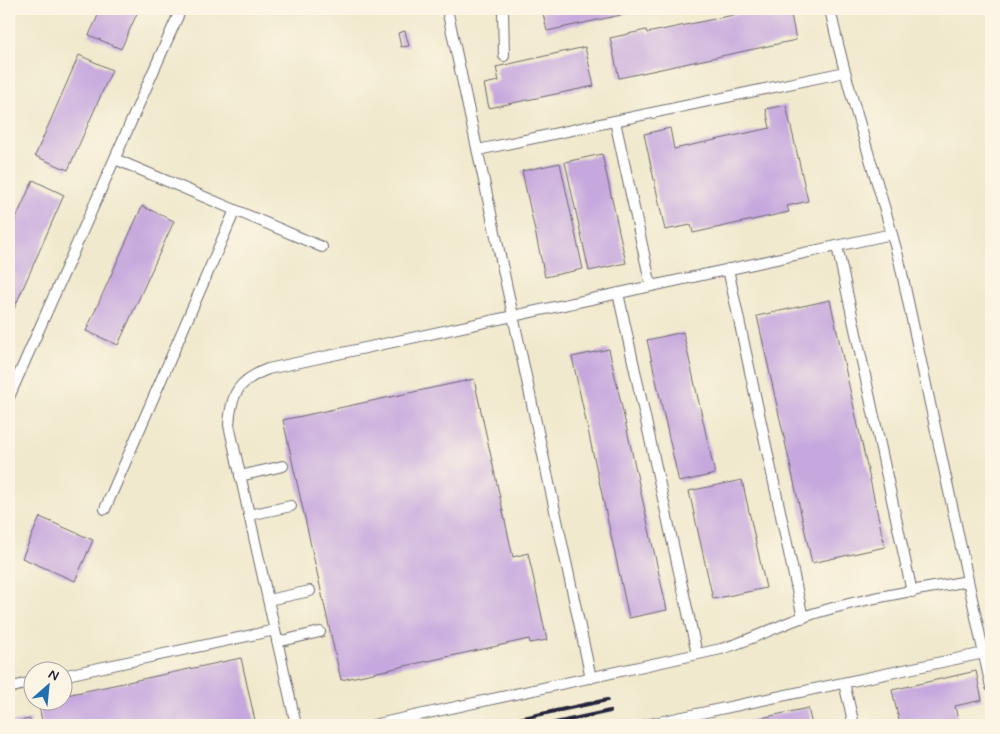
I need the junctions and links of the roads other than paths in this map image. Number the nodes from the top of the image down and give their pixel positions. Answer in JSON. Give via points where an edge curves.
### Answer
{"nodes":[{"id":1,"x":181,"y":9,"type":"edge"},
{"id":2,"x":447,"y":9,"type":"edge"},
{"id":3,"x":503,"y":9,"type":"edge"},
{"id":4,"x":830,"y":9,"type":"edge"},
{"id":5,"x":504,"y":56,"type":"dead end"},
{"id":6,"x":845,"y":72,"type":"junction"},
{"id":7,"x":614,"y":121,"type":"junction"},
{"id":8,"x":478,"y":150,"type":"junction"},
{"id":9,"x":115,"y":159,"type":"junction"},
{"id":10,"x":235,"y":210,"type":"junction"},
{"id":11,"x":892,"y":234,"type":"junction"},
{"id":12,"x":837,"y":246,"type":"junction"},
{"id":13,"x":322,"y":247,"type":"dead end"},
{"id":14,"x":728,"y":270,"type":"junction"},
{"id":15,"x":651,"y":286,"type":"junction"},
{"id":16,"x":618,"y":293,"type":"junction"},
{"id":17,"x":514,"y":316,"type":"junction"},
{"id":18,"x":9,"y":397,"type":"edge"},
{"id":19,"x":282,"y":466,"type":"dead end"},
{"id":20,"x":240,"y":476,"type":"junction"},
{"id":21,"x":291,"y":506,"type":"dead end"},
{"id":22,"x":105,"y":509,"type":"dead end"},
{"id":23,"x":249,"y":515,"type":"junction"},
{"id":24,"x":968,"y":580,"type":"junction"},
{"id":25,"x":310,"y":591,"type":"dead end"},
{"id":26,"x":912,"y":592,"type":"junction"},
{"id":27,"x":268,"y":600,"type":"junction"},
{"id":28,"x":803,"y":618,"type":"junction"},
{"id":29,"x":274,"y":630,"type":"junction"},
{"id":30,"x":320,"y":632,"type":"dead end"},
{"id":31,"x":277,"y":642,"type":"junction"},
{"id":32,"x":984,"y":653,"type":"junction"},
{"id":33,"x":697,"y":654,"type":"junction"},
{"id":34,"x":72,"y":674,"type":"edge"},
{"id":35,"x":591,"y":678,"type":"junction"},
{"id":36,"x":844,"y":683,"type":"junction"},
{"id":37,"x":22,"y":685,"type":"edge"},
{"id":38,"x":9,"y":688,"type":"edge"},
{"id":39,"x":991,"y":688,"type":"edge"},
{"id":40,"x":685,"y":721,"type":"edge"},
{"id":41,"x":296,"y":725,"type":"edge"},
{"id":42,"x":373,"y":725,"type":"edge"},
{"id":43,"x":645,"y":725,"type":"edge"},
{"id":44,"x":854,"y":725,"type":"edge"}],
"edges":[{"from":1,"to":9,"type":"lane"},
{"from":2,"to":8,"type":"lane"},
{"from":3,"to":5,"type":"lane"},
{"from":4,"to":6,"type":"lane"},
{"from":6,"to":7,"type":"lane"},
{"from":6,"to":11,"type":"lane"},
{"from":7,"to":8,"type":"lane"},
{"from":7,"to":15,"type":"lane"},
{"from":8,"to":17,"type":"lane"},
{"from":9,"to":10,"type":"lane"},
{"from":9,"to":18,"type":"lane"},
{"from":10,"to":13,"type":"lane"},
{"from":10,"to":22,"type":"lane"},
{"from":11,"to":12,"type":"lane"},
{"from":11,"to":24,"type":"lane"},
{"from":12,"to":14,"type":"lane"},
{"from":12,"to":26,"type":"lane"},
{"from":14,"to":15,"type":"lane"},
{"from":14,"to":28,"type":"lane"},
{"from":15,"to":16,"type":"lane"},
{"from":16,"to":17,"type":"lane"},
{"from":16,"to":33,"type":"lane"},
{"from":17,"to":20,"type":"lane","via":[[254,374],[242,383],[230,410],[229,425]]},
{"from":17,"to":35,"type":"lane"},
{"from":19,"to":20,"type":"lane"},
{"from":20,"to":23,"type":"lane"},
{"from":21,"to":23,"type":"lane"},
{"from":23,"to":27,"type":"lane"},
{"from":24,"to":26,"type":"lane"},
{"from":24,"to":32,"type":"lane"},
{"from":25,"to":27,"type":"lane"},
{"from":26,"to":28,"type":"lane"},
{"from":27,"to":29,"type":"lane"},
{"from":28,"to":33,"type":"lane","via":[[745,642]]},
{"from":29,"to":31,"type":"lane"},
{"from":29,"to":34,"type":"lane"},
{"from":30,"to":31,"type":"lane"},
{"from":31,"to":41,"type":"lane"},
{"from":32,"to":36,"type":"lane"},
{"from":32,"to":39,"type":"lane"},
{"from":33,"to":35,"type":"lane"},
{"from":35,"to":42,"type":"lane"},
{"from":36,"to":40,"type":"lane"},
{"from":36,"to":44,"type":"lane"},
{"from":37,"to":38,"type":"lane"},
{"from":40,"to":43,"type":"lane"}]}
